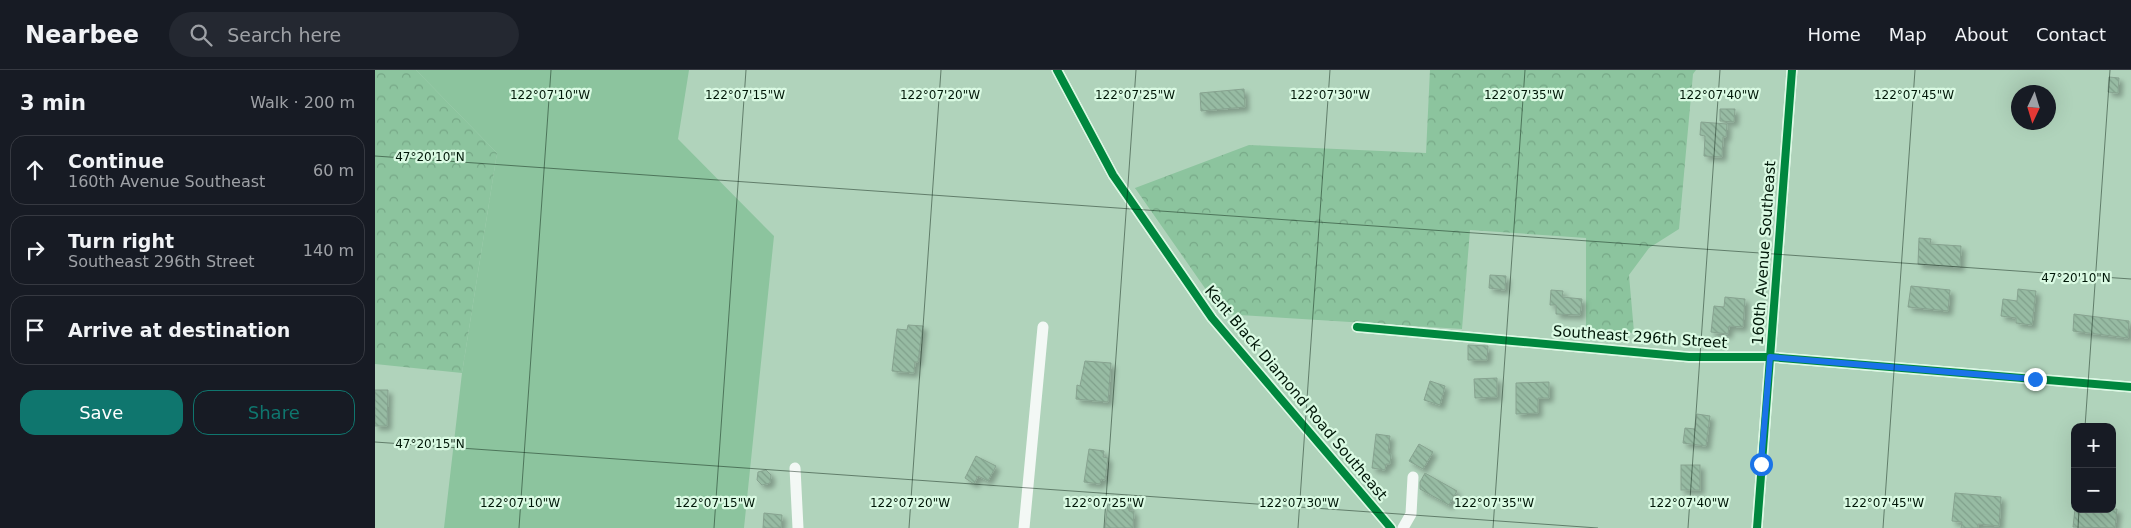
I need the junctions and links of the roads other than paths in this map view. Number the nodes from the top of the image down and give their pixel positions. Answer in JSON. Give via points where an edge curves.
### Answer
{"nodes":[{"id":1,"x":1057,"y":70,"type":"edge"},
{"id":2,"x":1792,"y":70,"type":"edge"},
{"id":3,"x":1043,"y":326,"type":"dead end"},
{"id":4,"x":1357,"y":328,"type":"dead end"},
{"id":5,"x":1770,"y":357,"type":"junction"},
{"id":6,"x":2131,"y":387,"type":"edge"},
{"id":7,"x":795,"y":468,"type":"dead end"},
{"id":8,"x":1413,"y":477,"type":"dead end"},
{"id":9,"x":799,"y":528,"type":"edge"},
{"id":10,"x":1024,"y":528,"type":"edge"},
{"id":11,"x":1391,"y":528,"type":"edge"},
{"id":12,"x":1403,"y":528,"type":"edge"},
{"id":13,"x":1757,"y":528,"type":"edge"}],
"edges":[{"from":1,"to":11,"type":"street","name":"Kent Black Diamond Road Southeast","via":[[1113,175],[1212,318]]},
{"from":2,"to":5,"type":"street","name":"160th Avenue Southeast"},
{"from":3,"to":10,"type":"street"},
{"from":4,"to":5,"type":"street","name":"Southeast 296th Street","via":[[1689,357]]},
{"from":5,"to":6,"type":"street","name":"Southeast 296th Street"},
{"from":5,"to":13,"type":"street","name":"160th Avenue Southeast"},
{"from":7,"to":9,"type":"street"},
{"from":8,"to":12,"type":"street","via":[[1411,514]]}]}
